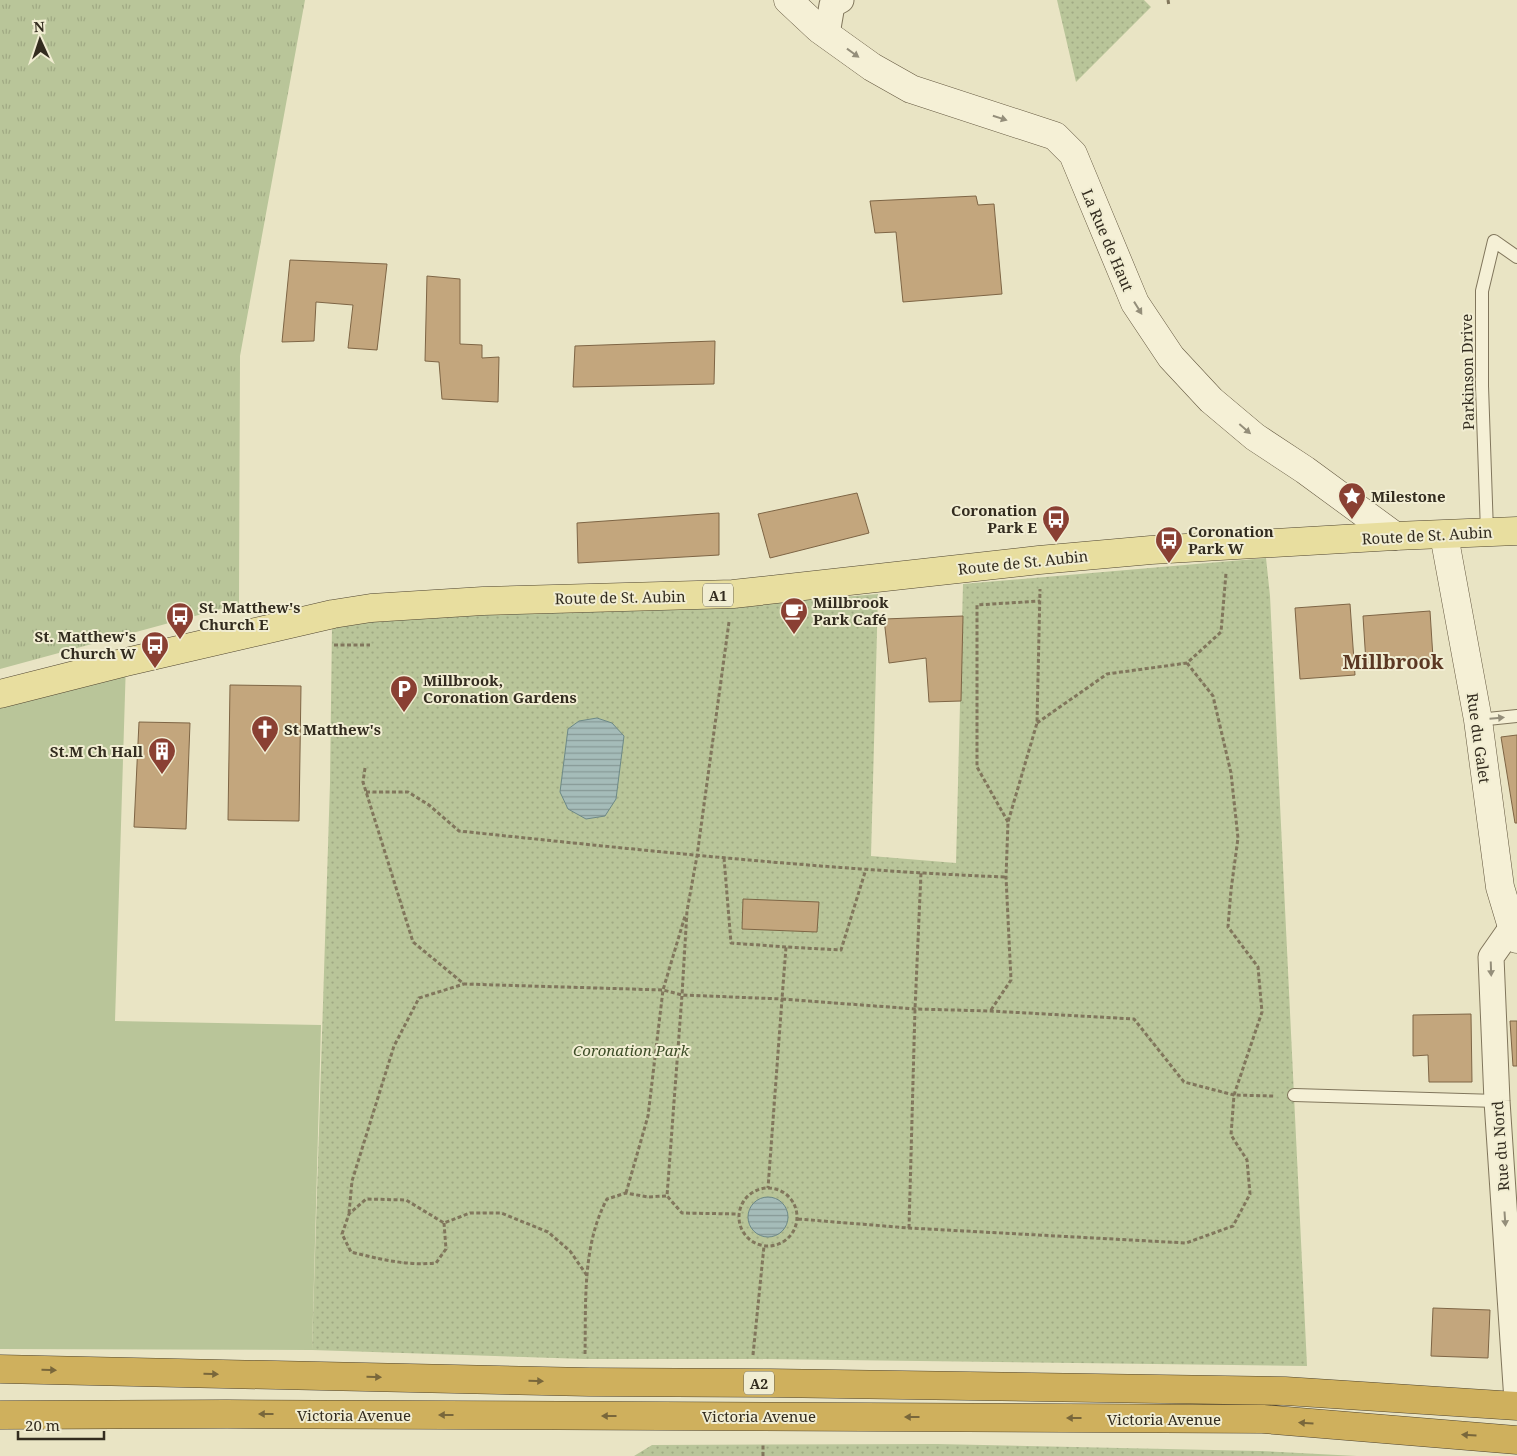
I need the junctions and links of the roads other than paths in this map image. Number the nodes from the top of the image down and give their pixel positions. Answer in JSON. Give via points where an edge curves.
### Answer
{"nodes":[{"id":1,"x":788,"y":0,"type":"edge"},
{"id":2,"x":841,"y":0,"type":"edge"},
{"id":3,"x":827,"y":34,"type":"junction"},
{"id":4,"x":1517,"y":256,"type":"edge"},
{"id":5,"x":1487,"y":532,"type":"junction"},
{"id":6,"x":1517,"y":532,"type":"edge"},
{"id":7,"x":1395,"y":536,"type":"junction"},
{"id":8,"x":1444,"y":536,"type":"junction"},
{"id":9,"x":0,"y":694,"type":"edge"},
{"id":10,"x":1517,"y":716,"type":"edge"},
{"id":11,"x":1478,"y":720,"type":"junction"},
{"id":12,"x":1514,"y":933,"type":"edge"},
{"id":13,"x":1294,"y":1095,"type":"road end"},
{"id":14,"x":1497,"y":1101,"type":"junction"},
{"id":15,"x":0,"y":1369,"type":"edge"},
{"id":16,"x":1517,"y":1401,"type":"edge"},
{"id":17,"x":1517,"y":1406,"type":"edge"},
{"id":18,"x":0,"y":1415,"type":"edge"},
{"id":19,"x":1517,"y":1440,"type":"edge"}],
"edges":[{"from":1,"to":3,"type":"main road","name":"La Rue de Haut"},
{"from":2,"to":3,"type":"street","via":[[832,5]]},
{"from":3,"to":7,"type":"main road","name":"La Rue de Haut","one_way":true,"via":[[872,67],[911,89],[1055,136],[1073,154],[1135,303],[1171,357],[1211,400],[1256,437]]},
{"from":4,"to":5,"type":"lane","name":"Parkinson Drive","via":[[1494,241],[1482,291]]},
{"from":5,"to":6,"type":"main road","name":"Route de St. Aubin","number":"A1"},
{"from":5,"to":8,"type":"main road","name":"Route de St. Aubin","number":"A1"},
{"from":7,"to":8,"type":"main road","name":"Route de St. Aubin","number":"A1"},
{"from":7,"to":9,"type":"main road","name":"Route de St. Aubin","number":"A1","via":[[1152,550],[733,594],[483,601],[371,608],[333,614]]},
{"from":8,"to":11,"type":"main road","name":"Rue du Galet"},
{"from":11,"to":10,"type":"lane","one_way":true},
{"from":11,"to":12,"type":"main road","name":"Rue du Galet","via":[[1500,887]]},
{"from":12,"to":14,"type":"street","name":"Rue du Nord","one_way":true,"via":[[1491,957]]},
{"from":13,"to":14,"type":"lane"},
{"from":14,"to":16,"type":"street","name":"Rue du Nord","one_way":true},
{"from":15,"to":17,"type":"highway","name":"Victoria Avenue","number":"A2","one_way":true,"via":[[589,1382],[1285,1391]]},
{"from":19,"to":18,"type":"highway","name":"Victoria Avenue","number":"A2","one_way":true,"via":[[1263,1420]]}]}
